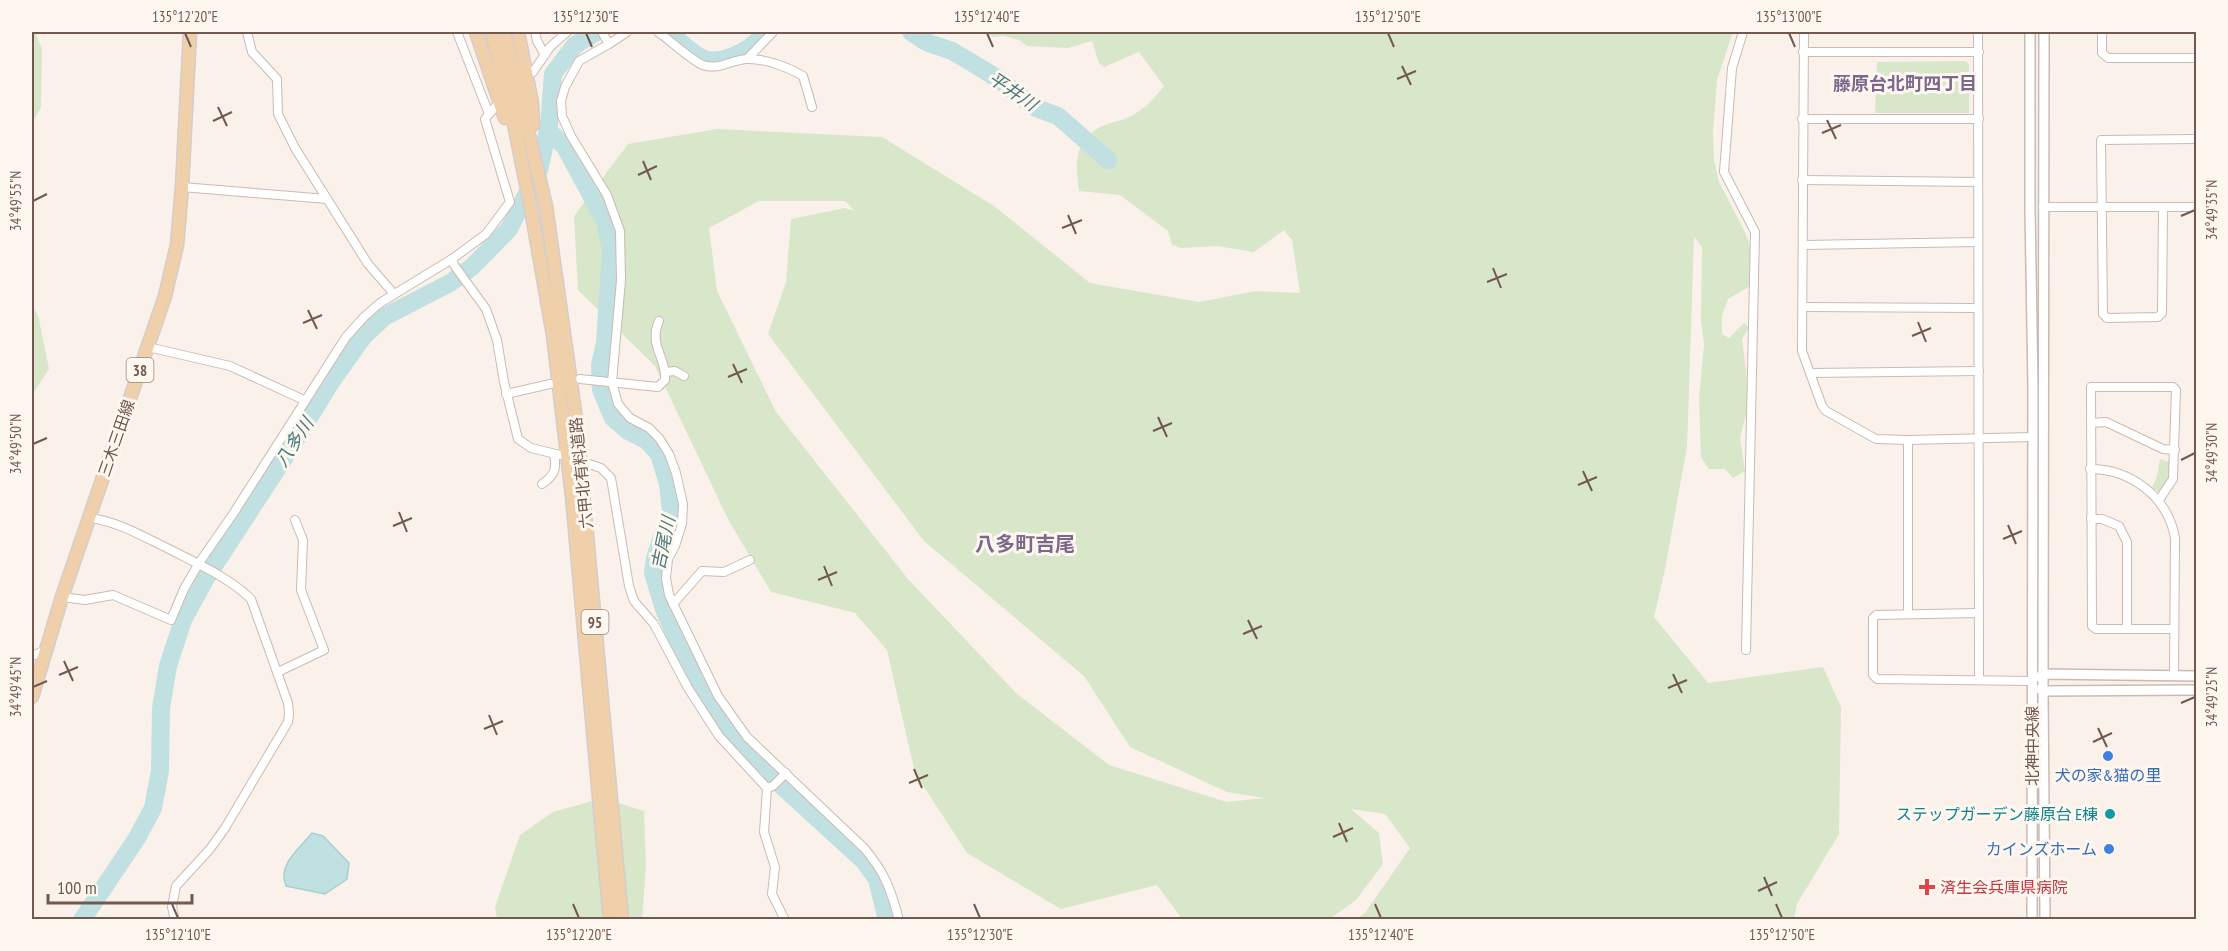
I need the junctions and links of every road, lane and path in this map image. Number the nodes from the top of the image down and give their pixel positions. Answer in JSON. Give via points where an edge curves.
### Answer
{"nodes":[{"id":1,"x":190,"y":32,"type":"edge"},
{"id":2,"x":246,"y":32,"type":"edge"},
{"id":3,"x":457,"y":32,"type":"edge"},
{"id":4,"x":476,"y":32,"type":"edge"},
{"id":5,"x":492,"y":32,"type":"edge"},
{"id":6,"x":504,"y":32,"type":"edge"},
{"id":7,"x":518,"y":32,"type":"edge"},
{"id":8,"x":535,"y":32,"type":"edge"},
{"id":9,"x":567,"y":32,"type":"edge"},
{"id":10,"x":602,"y":32,"type":"edge"},
{"id":11,"x":627,"y":32,"type":"edge"},
{"id":12,"x":658,"y":32,"type":"edge"},
{"id":13,"x":773,"y":32,"type":"edge"},
{"id":14,"x":1743,"y":32,"type":"edge"},
{"id":15,"x":1804,"y":32,"type":"edge"},
{"id":16,"x":1978,"y":32,"type":"edge"},
{"id":17,"x":2030,"y":32,"type":"edge"},
{"id":18,"x":2044,"y":32,"type":"edge"},
{"id":19,"x":2102,"y":32,"type":"edge"},
{"id":20,"x":609,"y":43,"type":"junction"},
{"id":21,"x":1803,"y":52,"type":"junction"},
{"id":22,"x":1979,"y":52,"type":"junction"},
{"id":23,"x":545,"y":55,"type":"junction"},
{"id":24,"x":748,"y":58,"type":"junction"},
{"id":25,"x":2196,"y":58,"type":"edge"},
{"id":26,"x":533,"y":72,"type":"dead end"},
{"id":27,"x":812,"y":107,"type":"dead end"},
{"id":28,"x":1802,"y":119,"type":"junction"},
{"id":29,"x":1979,"y":119,"type":"junction"},
{"id":30,"x":2196,"y":140,"type":"edge"},
{"id":31,"x":535,"y":158,"type":"junction"},
{"id":32,"x":1803,"y":180,"type":"junction"},
{"id":33,"x":1978,"y":182,"type":"junction"},
{"id":34,"x":182,"y":187,"type":"junction"},
{"id":35,"x":327,"y":199,"type":"junction"},
{"id":36,"x":2043,"y":207,"type":"junction"},
{"id":37,"x":2102,"y":207,"type":"junction"},
{"id":38,"x":2163,"y":207,"type":"junction"},
{"id":39,"x":2196,"y":207,"type":"edge"},
{"id":40,"x":531,"y":209,"type":"junction"},
{"id":41,"x":1978,"y":242,"type":"junction"},
{"id":42,"x":1803,"y":245,"type":"junction"},
{"id":43,"x":453,"y":262,"type":"junction"},
{"id":44,"x":394,"y":294,"type":"junction"},
{"id":45,"x":1803,"y":307,"type":"junction"},
{"id":46,"x":1978,"y":308,"type":"junction"},
{"id":47,"x":658,"y":321,"type":"dead end"},
{"id":48,"x":148,"y":347,"type":"junction"},
{"id":49,"x":1979,"y":371,"type":"junction"},
{"id":50,"x":666,"y":372,"type":"junction"},
{"id":51,"x":1810,"y":373,"type":"junction"},
{"id":52,"x":684,"y":376,"type":"dead end"},
{"id":53,"x":580,"y":379,"type":"dead end"},
{"id":54,"x":610,"y":381,"type":"junction"},
{"id":55,"x":550,"y":384,"type":"dead end"},
{"id":56,"x":506,"y":394,"type":"junction"},
{"id":57,"x":304,"y":400,"type":"junction"},
{"id":58,"x":2091,"y":423,"type":"junction"},
{"id":59,"x":2032,"y":437,"type":"junction"},
{"id":60,"x":1977,"y":439,"type":"junction"},
{"id":61,"x":1908,"y":440,"type":"junction"},
{"id":62,"x":2175,"y":450,"type":"junction"},
{"id":63,"x":589,"y":464,"type":"dead end"},
{"id":64,"x":2090,"y":469,"type":"junction"},
{"id":65,"x":542,"y":484,"type":"dead end"},
{"id":66,"x":2159,"y":500,"type":"junction"},
{"id":67,"x":89,"y":518,"type":"junction"},
{"id":68,"x":2091,"y":519,"type":"junction"},
{"id":69,"x":295,"y":520,"type":"dead end"},
{"id":70,"x":750,"y":560,"type":"dead end"},
{"id":71,"x":201,"y":564,"type":"junction"},
{"id":72,"x":62,"y":597,"type":"junction"},
{"id":73,"x":673,"y":604,"type":"junction"},
{"id":74,"x":1978,"y":613,"type":"junction"},
{"id":75,"x":1908,"y":614,"type":"junction"},
{"id":76,"x":2127,"y":629,"type":"junction"},
{"id":77,"x":2175,"y":629,"type":"junction"},
{"id":78,"x":46,"y":650,"type":"junction"},
{"id":79,"x":1746,"y":650,"type":"dead end"},
{"id":80,"x":32,"y":656,"type":"edge"},
{"id":81,"x":278,"y":672,"type":"junction"},
{"id":82,"x":2043,"y":674,"type":"junction"},
{"id":83,"x":2174,"y":676,"type":"junction"},
{"id":84,"x":2196,"y":676,"type":"edge"},
{"id":85,"x":1979,"y":680,"type":"junction"},
{"id":86,"x":2031,"y":681,"type":"junction"},
{"id":87,"x":2196,"y":690,"type":"edge"},
{"id":88,"x":2043,"y":691,"type":"junction"},
{"id":89,"x":32,"y":697,"type":"edge"},
{"id":90,"x":784,"y":774,"type":"junction"},
{"id":91,"x":770,"y":787,"type":"junction"},
{"id":92,"x":175,"y":920,"type":"edge"},
{"id":93,"x":610,"y":920,"type":"edge"},
{"id":94,"x":622,"y":920,"type":"edge"},
{"id":95,"x":785,"y":920,"type":"edge"},
{"id":96,"x":899,"y":920,"type":"edge"},
{"id":97,"x":2032,"y":920,"type":"edge"},
{"id":98,"x":2045,"y":920,"type":"edge"}],
"edges":[{"from":1,"to":34,"type":"main road","name":"三木三田線","number":"38"},
{"from":2,"to":35,"type":"street","via":[[252,52],[277,79],[279,114]]},
{"from":3,"to":43,"type":"street","via":[[492,110],[484,119],[510,202],[486,234]]},
{"from":4,"to":40,"type":"main road"},
{"from":5,"to":40,"type":"main road","name":"六甲北有料道路","number":"95"},
{"from":6,"to":31,"type":"main road","name":"六甲北有料道路","number":"95"},
{"from":7,"to":31,"type":"main road","via":[[532,103]]},
{"from":8,"to":23,"type":"street"},
{"from":9,"to":23,"type":"street"},
{"from":10,"to":20,"type":"street"},
{"from":11,"to":20,"type":"street"},
{"from":12,"to":24,"type":"street","via":[[705,66]]},
{"from":13,"to":24,"type":"street"},
{"from":14,"to":79,"type":"street","via":[[1732,68],[1724,172],[1755,232]]},
{"from":15,"to":21,"type":"street"},
{"from":16,"to":22,"type":"street"},
{"from":17,"to":59,"type":"street","name":"北神中央線"},
{"from":18,"to":36,"type":"street"},
{"from":19,"to":25,"type":"street","via":[[2102,53],[2108,58]]},
{"from":20,"to":54,"type":"street","via":[[579,61],[561,101],[562,116],[571,136],[607,195],[620,231],[621,280]]},
{"from":21,"to":22,"type":"street"},
{"from":21,"to":28,"type":"street"},
{"from":22,"to":29,"type":"street"},
{"from":23,"to":26,"type":"street"},
{"from":24,"to":27,"type":"street","via":[[802,76]]},
{"from":28,"to":29,"type":"street"},
{"from":28,"to":32,"type":"street"},
{"from":29,"to":33,"type":"street"},
{"from":30,"to":37,"type":"street","via":[[2101,140]]},
{"from":31,"to":94,"type":"main road","name":"六甲北有料道路","number":"95","via":[[546,206],[577,426]]},
{"from":32,"to":33,"type":"street"},
{"from":32,"to":42,"type":"street"},
{"from":33,"to":41,"type":"street"},
{"from":34,"to":35,"type":"street"},
{"from":34,"to":48,"type":"main road","name":"三木三田線","number":"38","via":[[177,245]]},
{"from":35,"to":44,"type":"street","via":[[368,264]]},
{"from":36,"to":37,"type":"street"},
{"from":36,"to":82,"type":"street"},
{"from":37,"to":38,"type":"street"},
{"from":37,"to":38,"type":"street","via":[[2103,314],[2107,318],[2158,317],[2162,313]]},
{"from":38,"to":39,"type":"street"},
{"from":40,"to":93,"type":"main road","name":"六甲北有料道路","number":"95","via":[[553,335],[572,496]]},
{"from":41,"to":42,"type":"street"},
{"from":41,"to":46,"type":"street"},
{"from":42,"to":45,"type":"street"},
{"from":43,"to":44,"type":"street"},
{"from":43,"to":56,"type":"street","via":[[486,309],[498,340]]},
{"from":44,"to":57,"type":"street","via":[[346,337]]},
{"from":45,"to":46,"type":"street"},
{"from":45,"to":51,"type":"street","via":[[1802,351]]},
{"from":46,"to":49,"type":"street"},
{"from":47,"to":50,"type":"street","via":[[656,348]]},
{"from":48,"to":57,"type":"street","via":[[230,366]]},
{"from":48,"to":67,"type":"main road","name":"三木三田線","number":"38"},
{"from":49,"to":51,"type":"street"},
{"from":49,"to":60,"type":"street"},
{"from":50,"to":52,"type":"street"},
{"from":50,"to":54,"type":"street","via":[[658,387]]},
{"from":51,"to":61,"type":"street","via":[[1826,411],[1876,439]]},
{"from":53,"to":54,"type":"street"},
{"from":54,"to":73,"type":"street","via":[[618,404],[630,418],[659,438],[676,473],[683,504],[682,524],[668,559],[666,578]]},
{"from":55,"to":56,"type":"street"},
{"from":56,"to":65,"type":"street","via":[[518,439],[531,448],[557,454],[553,477]]},
{"from":57,"to":71,"type":"street"},
{"from":58,"to":62,"type":"street","via":[[2106,422],[2163,449]]},
{"from":58,"to":62,"type":"street","via":[[2091,387],[2173,387]]},
{"from":58,"to":64,"type":"street"},
{"from":59,"to":60,"type":"street"},
{"from":59,"to":86,"type":"street","name":"北神中央線"},
{"from":60,"to":61,"type":"street"},
{"from":60,"to":74,"type":"street"},
{"from":61,"to":75,"type":"street"},
{"from":62,"to":66,"type":"street","via":[[2173,479]]},
{"from":63,"to":91,"type":"street","via":[[601,468],[611,478],[634,601],[654,624],[719,736]]},
{"from":64,"to":66,"type":"street","via":[[2116,472]]},
{"from":64,"to":68,"type":"street"},
{"from":66,"to":77,"type":"street","via":[[2172,522],[2175,538]]},
{"from":67,"to":71,"type":"street","via":[[130,530]]},
{"from":67,"to":72,"type":"main road","name":"三木三田線","number":"38"},
{"from":68,"to":76,"type":"street","via":[[2119,526],[2127,543]]},
{"from":68,"to":76,"type":"street","via":[[2092,626]]},
{"from":69,"to":81,"type":"street","via":[[303,540],[301,590],[324,650]]},
{"from":70,"to":73,"type":"street","via":[[724,572],[702,572]]},
{"from":71,"to":72,"type":"street","via":[[184,589],[171,620],[113,594],[85,600]]},
{"from":71,"to":81,"type":"street","via":[[251,599]]},
{"from":72,"to":78,"type":"main road","name":"三木三田線","number":"38"},
{"from":73,"to":90,"type":"street","via":[[718,696],[747,737]]},
{"from":74,"to":75,"type":"street"},
{"from":74,"to":85,"type":"street"},
{"from":75,"to":85,"type":"street","via":[[1873,618],[1873,675],[1877,679]]},
{"from":76,"to":77,"type":"street"},
{"from":77,"to":83,"type":"street"},
{"from":78,"to":80,"type":"street"},
{"from":78,"to":89,"type":"main road","name":"三木三田線","number":"38"},
{"from":81,"to":92,"type":"street","via":[[288,703],[288,722],[225,828],[176,886]]},
{"from":82,"to":83,"type":"street"},
{"from":82,"to":86,"type":"street"},
{"from":82,"to":88,"type":"street"},
{"from":83,"to":84,"type":"street"},
{"from":85,"to":86,"type":"street"},
{"from":86,"to":88,"type":"street"},
{"from":86,"to":97,"type":"street","name":"北神中央線"},
{"from":87,"to":88,"type":"street"},
{"from":88,"to":98,"type":"street"},
{"from":90,"to":91,"type":"street"},
{"from":90,"to":96,"type":"street","via":[[878,864],[887,879]]},
{"from":91,"to":95,"type":"street","via":[[764,832],[775,867],[772,894]]}]}
